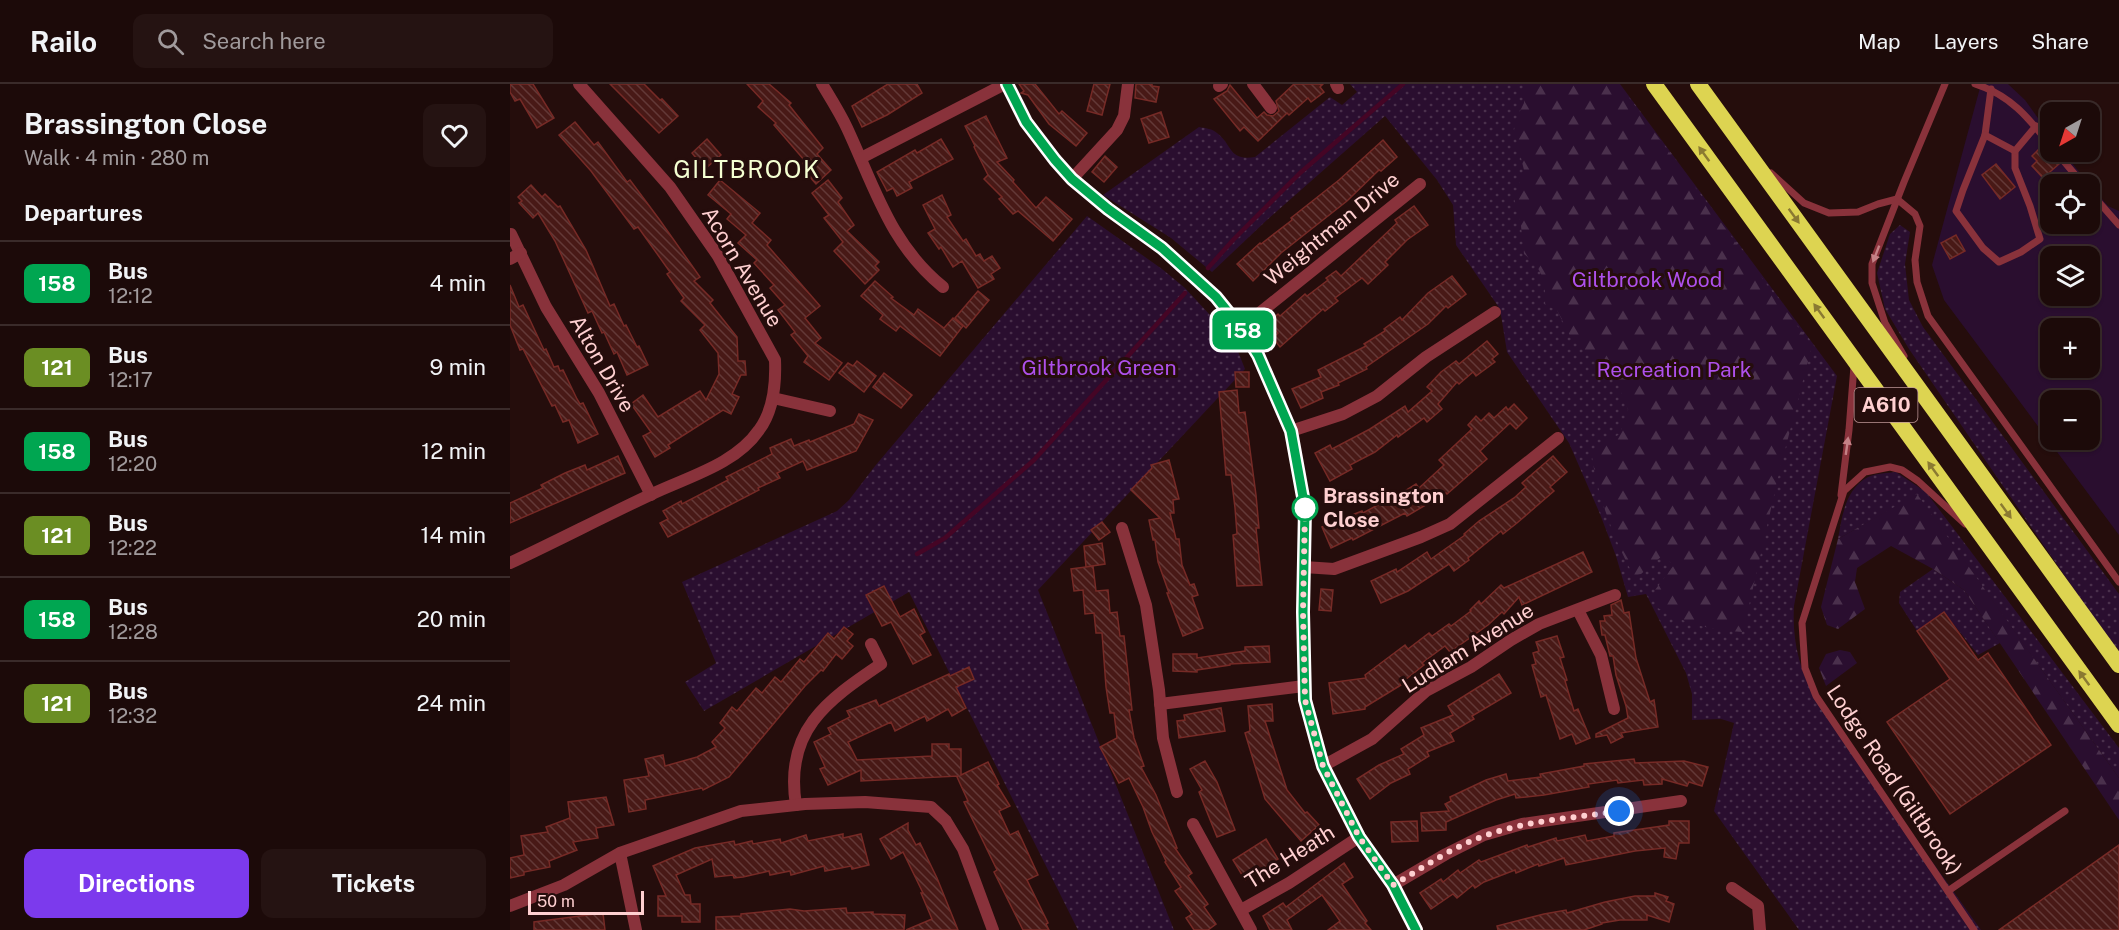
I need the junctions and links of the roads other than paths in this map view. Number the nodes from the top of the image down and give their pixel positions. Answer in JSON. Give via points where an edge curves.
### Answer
{"nodes":[{"id":1,"x":579,"y":84,"type":"edge"},
{"id":2,"x":822,"y":84,"type":"edge"},
{"id":3,"x":1006,"y":84,"type":"edge"},
{"id":4,"x":1128,"y":84,"type":"edge"},
{"id":5,"x":1252,"y":84,"type":"edge"},
{"id":6,"x":1654,"y":84,"type":"edge"},
{"id":7,"x":1698,"y":84,"type":"edge"},
{"id":8,"x":1946,"y":84,"type":"edge"},
{"id":9,"x":1975,"y":84,"type":"edge"},
{"id":10,"x":1991,"y":89,"type":"junction"},
{"id":11,"x":1271,"y":108,"type":"dead end"},
{"id":12,"x":2036,"y":126,"type":"junction"},
{"id":13,"x":2040,"y":131,"type":"edge"},
{"id":14,"x":1985,"y":135,"type":"junction"},
{"id":15,"x":1747,"y":151,"type":"junction"},
{"id":16,"x":2015,"y":151,"type":"junction"},
{"id":17,"x":861,"y":158,"type":"junction"},
{"id":18,"x":2064,"y":162,"type":"edge"},
{"id":19,"x":2075,"y":174,"type":"edge"},
{"id":20,"x":1072,"y":179,"type":"junction"},
{"id":21,"x":1419,"y":184,"type":"dead end"},
{"id":22,"x":1897,"y":199,"type":"junction"},
{"id":23,"x":2100,"y":203,"type":"edge"},
{"id":24,"x":2119,"y":225,"type":"edge"},
{"id":25,"x":511,"y":234,"type":"edge"},
{"id":26,"x":515,"y":256,"type":"edge"},
{"id":27,"x":943,"y":287,"type":"dead end"},
{"id":28,"x":1495,"y":312,"type":"dead end"},
{"id":29,"x":1241,"y":328,"type":"junction"},
{"id":30,"x":1854,"y":359,"type":"junction"},
{"id":31,"x":773,"y":398,"type":"junction"},
{"id":32,"x":1925,"y":399,"type":"junction"},
{"id":33,"x":830,"y":411,"type":"dead end"},
{"id":34,"x":1291,"y":431,"type":"junction"},
{"id":35,"x":1558,"y":438,"type":"dead end"},
{"id":36,"x":651,"y":495,"type":"junction"},
{"id":37,"x":1840,"y":504,"type":"junction"},
{"id":38,"x":1122,"y":528,"type":"dead end"},
{"id":39,"x":1986,"y":544,"type":"junction"},
{"id":40,"x":510,"y":563,"type":"edge"},
{"id":41,"x":1304,"y":567,"type":"junction"},
{"id":42,"x":2119,"y":582,"type":"edge"},
{"id":43,"x":1615,"y":595,"type":"dead end"},
{"id":44,"x":1578,"y":610,"type":"junction"},
{"id":45,"x":871,"y":644,"type":"dead end"},
{"id":46,"x":2119,"y":664,"type":"edge"},
{"id":47,"x":1304,"y":686,"type":"junction"},
{"id":48,"x":1160,"y":704,"type":"junction"},
{"id":49,"x":1614,"y":709,"type":"dead end"},
{"id":50,"x":2119,"y":725,"type":"edge"},
{"id":51,"x":1323,"y":766,"type":"junction"},
{"id":52,"x":1177,"y":792,"type":"dead end"},
{"id":53,"x":1680,"y":801,"type":"dead end"},
{"id":54,"x":796,"y":805,"type":"junction"},
{"id":55,"x":2064,"y":811,"type":"dead end"},
{"id":56,"x":1193,"y":824,"type":"dead end"},
{"id":57,"x":1359,"y":837,"type":"junction"},
{"id":58,"x":620,"y":853,"type":"junction"},
{"id":59,"x":1393,"y":885,"type":"junction"},
{"id":60,"x":1732,"y":888,"type":"dead end"},
{"id":61,"x":1948,"y":891,"type":"junction"},
{"id":62,"x":510,"y":906,"type":"edge"},
{"id":63,"x":1241,"y":910,"type":"junction"},
{"id":64,"x":636,"y":930,"type":"edge"},
{"id":65,"x":993,"y":930,"type":"edge"},
{"id":66,"x":1251,"y":930,"type":"edge"},
{"id":67,"x":1416,"y":930,"type":"edge"},
{"id":68,"x":1760,"y":930,"type":"edge"},
{"id":69,"x":1974,"y":930,"type":"edge"}],
"edges":[{"from":1,"to":31,"type":"street","name":"Acorn Avenue","via":[[670,188],[718,256],[775,360]]},
{"from":2,"to":17,"type":"street"},
{"from":3,"to":17,"type":"street"},
{"from":3,"to":20,"type":"street","via":[[1026,122]]},
{"from":4,"to":20,"type":"street","via":[[1124,116],[1117,130]]},
{"from":5,"to":11,"type":"street"},
{"from":30,"to":6,"type":"highway","number":"A610","one_way":true},
{"from":7,"to":15,"type":"highway","number":"A610"},
{"from":8,"to":22,"type":"lane"},
{"from":9,"to":10,"type":"lane"},
{"from":10,"to":12,"type":"lane"},
{"from":10,"to":14,"type":"lane"},
{"from":12,"to":13,"type":"lane"},
{"from":12,"to":16,"type":"lane"},
{"from":14,"to":16,"type":"lane"},
{"from":14,"to":16,"type":"lane","via":[[1956,211],[1983,248],[1999,262],[2040,239],[2015,168]]},
{"from":15,"to":22,"type":"lane","via":[[1804,203],[1829,213],[1858,213]]},
{"from":15,"to":32,"type":"highway","number":"A610","one_way":true},
{"from":17,"to":27,"type":"street","via":[[894,231],[908,252]]},
{"from":18,"to":19,"type":"lane"},
{"from":20,"to":29,"type":"street","via":[[1162,248],[1216,297]]},
{"from":21,"to":29,"type":"street","name":"Weightman Drive"},
{"from":22,"to":32,"type":"lane","one_way":true,"via":[[1872,264],[1872,283],[1885,323]]},
{"from":22,"to":42,"type":"lane","via":[[1916,213],[1920,226],[1915,260],[1917,282],[1928,316]]},
{"from":23,"to":24,"type":"lane"},
{"from":25,"to":26,"type":"street","name":"Alton Drive"},
{"from":26,"to":36,"type":"street","name":"Alton Drive","via":[[599,393]]},
{"from":28,"to":34,"type":"street","via":[[1426,357],[1377,396],[1343,414]]},
{"from":29,"to":34,"type":"street","via":[[1258,355]]},
{"from":37,"to":30,"type":"lane","one_way":true},
{"from":39,"to":30,"type":"highway","number":"A610","one_way":true},
{"from":31,"to":33,"type":"street"},
{"from":31,"to":36,"type":"street","name":"Acorn Avenue","via":[[760,430],[732,456]]},
{"from":32,"to":46,"type":"highway","number":"A610","one_way":true},
{"from":34,"to":41,"type":"street","via":[[1305,508]]},
{"from":35,"to":41,"type":"street","via":[[1450,524],[1335,569]]},
{"from":36,"to":40,"type":"street","name":"Acorn Avenue"},
{"from":37,"to":39,"type":"lane","via":[[1844,491],[1865,472],[1890,467],[1902,470]]},
{"from":37,"to":61,"type":"lane","name":"Lodge Road (Giltbrook)","via":[[1802,623],[1805,668],[1816,696]]},
{"from":38,"to":48,"type":"street","via":[[1146,605]]},
{"from":50,"to":39,"type":"highway","number":"A610","one_way":true},
{"from":41,"to":47,"type":"street"},
{"from":43,"to":44,"type":"street","name":"Ludlam Avenue"},
{"from":44,"to":49,"type":"street","via":[[1601,656]]},
{"from":44,"to":51,"type":"street","name":"Ludlam Avenue","via":[[1539,624],[1426,691],[1372,739]]},
{"from":45,"to":54,"type":"street","via":[[882,664],[834,698],[812,722],[799,746],[794,765]]},
{"from":47,"to":48,"type":"street"},
{"from":47,"to":51,"type":"street"},
{"from":48,"to":52,"type":"street","via":[[1163,738]]},
{"from":51,"to":57,"type":"street"},
{"from":53,"to":59,"type":"street","via":[[1484,835]]},
{"from":54,"to":58,"type":"street","via":[[741,811]]},
{"from":54,"to":65,"type":"street","via":[[865,802],[931,807],[946,821],[963,849]]},
{"from":55,"to":61,"type":"lane"},
{"from":56,"to":63,"type":"street","name":"The Heath"},
{"from":57,"to":59,"type":"street"},
{"from":57,"to":63,"type":"street","name":"The Heath","via":[[1289,884]]},
{"from":58,"to":62,"type":"street","via":[[564,885]]},
{"from":58,"to":64,"type":"street"},
{"from":59,"to":67,"type":"street"},
{"from":60,"to":68,"type":"street","via":[[1758,906]]},
{"from":61,"to":69,"type":"lane","name":"Lodge Road (Giltbrook)"},
{"from":63,"to":66,"type":"street","name":"The Heath"}]}
